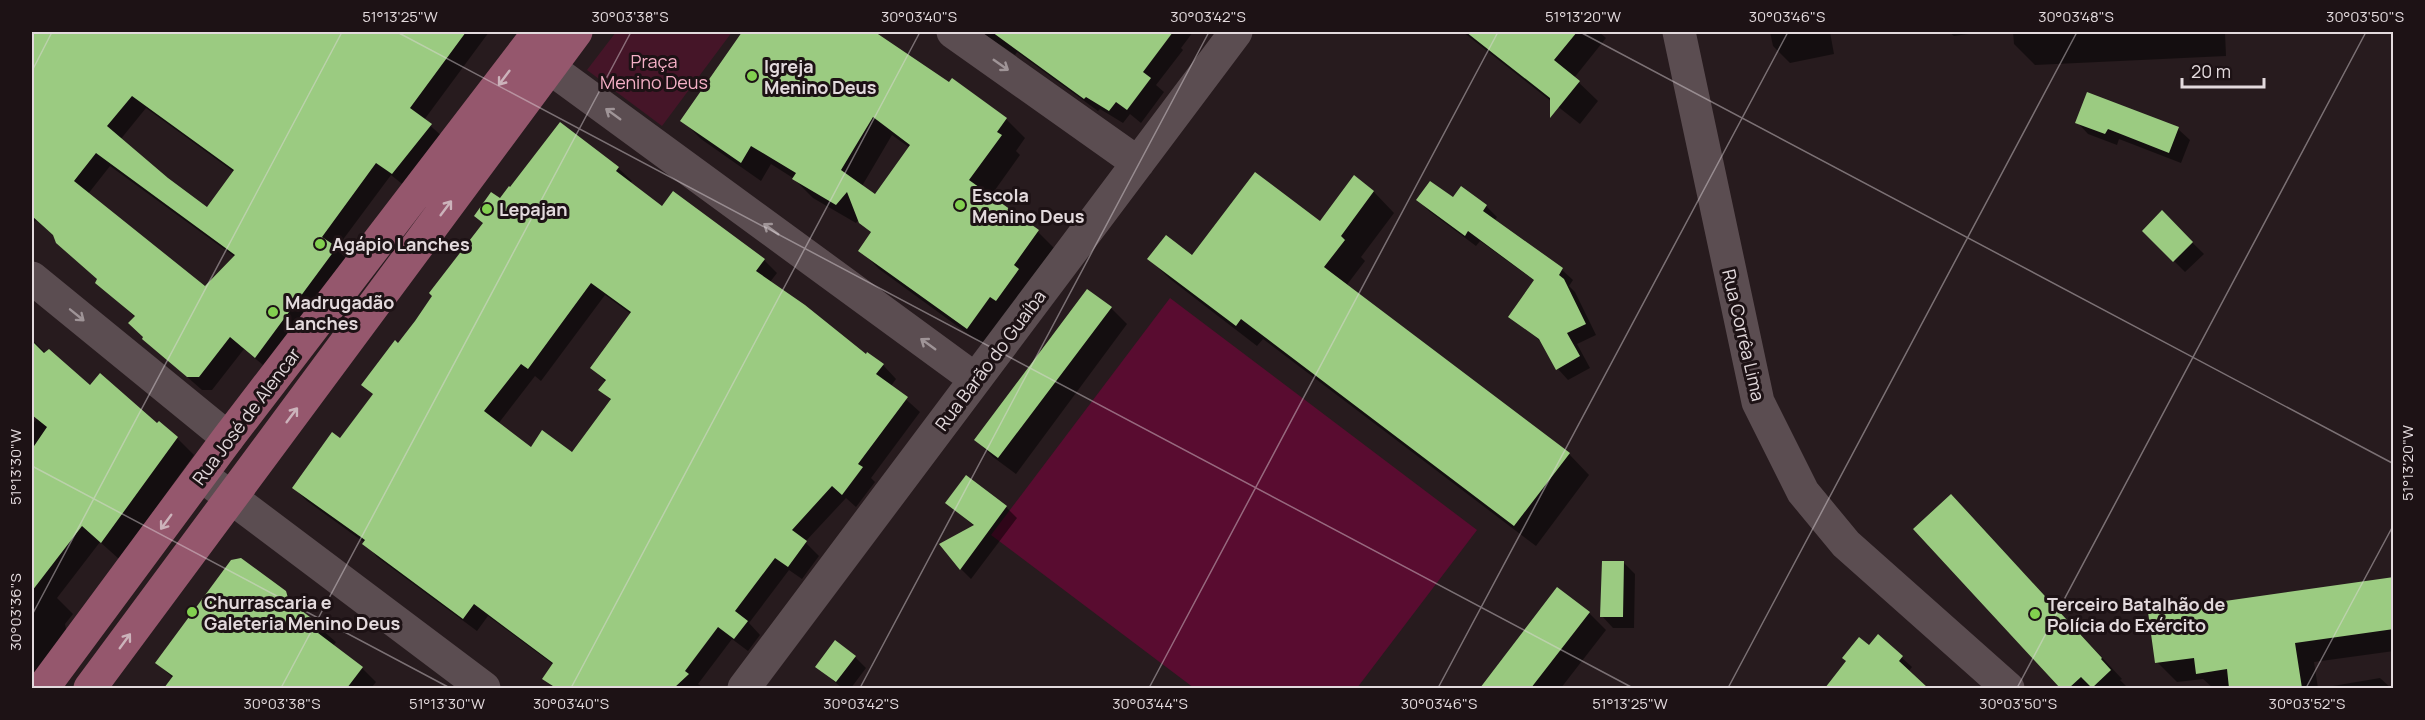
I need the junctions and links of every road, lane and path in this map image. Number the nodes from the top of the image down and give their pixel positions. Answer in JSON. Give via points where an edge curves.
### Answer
{"nodes":[{"id":1,"x":539,"y":32,"type":"edge"},
{"id":2,"x":576,"y":32,"type":"edge"},
{"id":3,"x":953,"y":32,"type":"edge"},
{"id":4,"x":1236,"y":32,"type":"edge"},
{"id":5,"x":1679,"y":32,"type":"edge"},
{"id":6,"x":550,"y":68,"type":"junction"},
{"id":7,"x":1137,"y":163,"type":"junction"},
{"id":8,"x":32,"y":278,"type":"edge"},
{"id":9,"x":975,"y":379,"type":"junction"},
{"id":10,"x":228,"y":438,"type":"junction"},
{"id":11,"x":201,"y":475,"type":"junction"},
{"id":12,"x":230,"y":498,"type":"junction"},
{"id":13,"x":43,"y":688,"type":"edge"},
{"id":14,"x":90,"y":688,"type":"edge"},
{"id":15,"x":484,"y":688,"type":"edge"},
{"id":16,"x":744,"y":688,"type":"edge"},
{"id":17,"x":2008,"y":688,"type":"edge"}],
"edges":[{"from":1,"to":10,"type":"main road","name":"Rua José de Alencar","one_way":true},
{"from":2,"to":6,"type":"main road","name":"Rua José de Alencar"},
{"from":3,"to":7,"type":"street","one_way":true},
{"from":4,"to":7,"type":"street","name":"Rua Barão do Guaíba"},
{"from":5,"to":17,"type":"street","name":"Rua Corrêa Lima","via":[[1758,402],[1803,492],[1846,544]]},
{"from":9,"to":6,"type":"street","one_way":true},
{"from":12,"to":6,"type":"main road","name":"Rua José de Alencar","one_way":true},
{"from":7,"to":9,"type":"street","name":"Rua Barão do Guaíba"},
{"from":8,"to":10,"type":"street","one_way":true},
{"from":9,"to":16,"type":"street","name":"Rua Barão do Guaíba"},
{"from":10,"to":11,"type":"main road","name":"Rua José de Alencar"},
{"from":11,"to":12,"type":"street"},
{"from":11,"to":13,"type":"main road","name":"Rua José de Alencar","one_way":true},
{"from":14,"to":12,"type":"main road","name":"Rua José de Alencar","one_way":true},
{"from":12,"to":15,"type":"street"}]}
